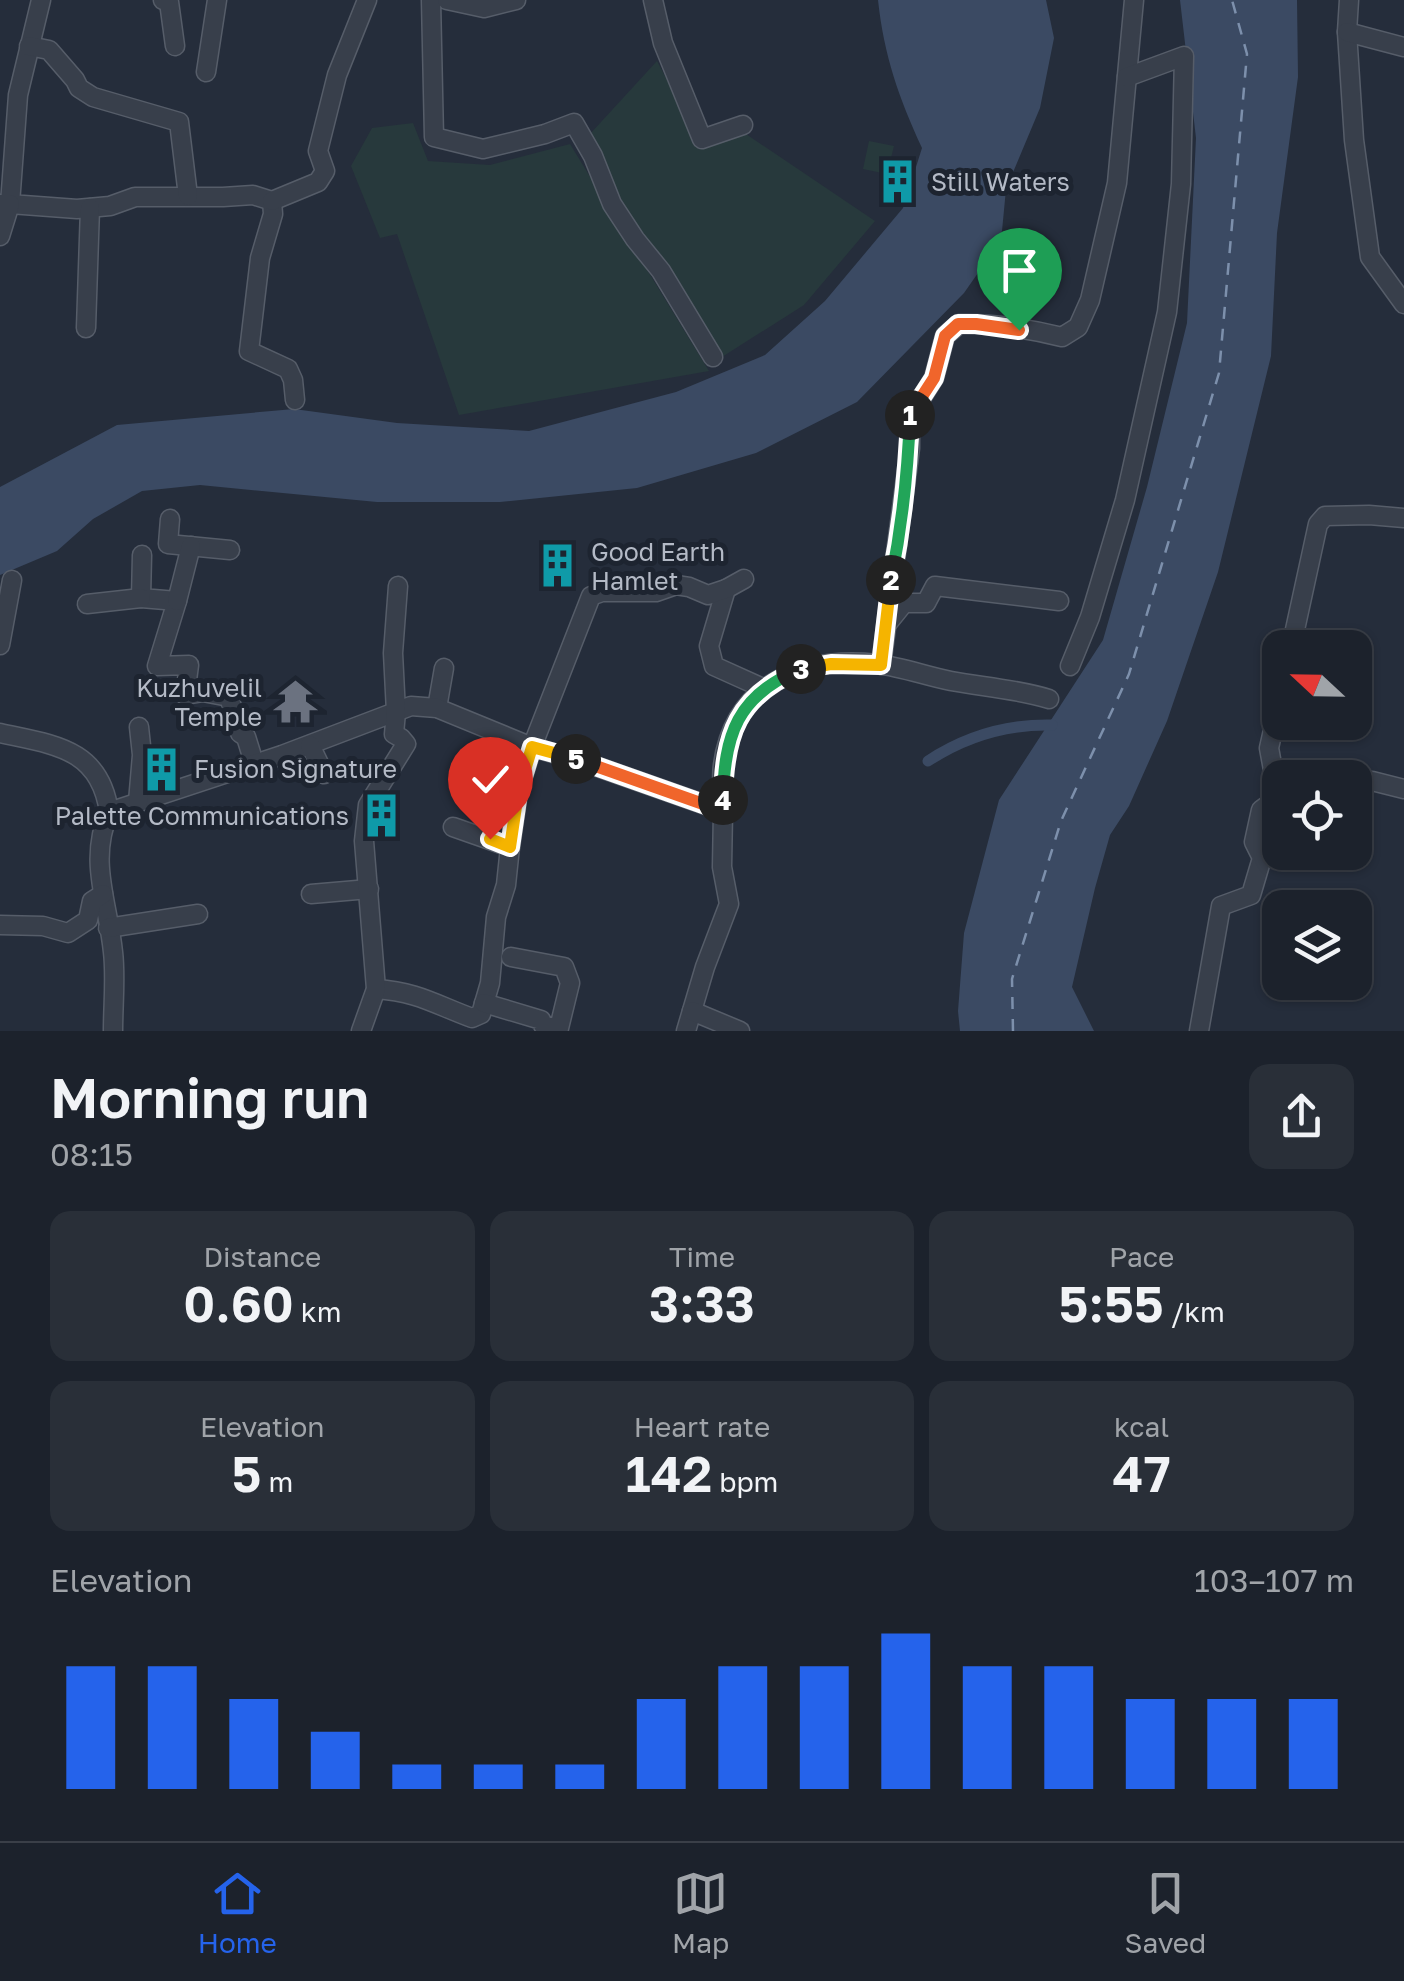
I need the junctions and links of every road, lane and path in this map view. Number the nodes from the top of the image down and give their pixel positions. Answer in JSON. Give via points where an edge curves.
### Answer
{"nodes":[{"id":1,"x":42,"y":0,"type":"edge"},
{"id":2,"x":164,"y":0,"type":"edge"},
{"id":3,"x":217,"y":0,"type":"edge"},
{"id":4,"x":368,"y":0,"type":"edge"},
{"id":5,"x":431,"y":0,"type":"edge"},
{"id":6,"x":446,"y":0,"type":"edge"},
{"id":7,"x":516,"y":0,"type":"edge"},
{"id":8,"x":652,"y":0,"type":"edge"},
{"id":9,"x":1134,"y":0,"type":"edge"},
{"id":10,"x":1349,"y":0,"type":"edge"},
{"id":11,"x":1348,"y":32,"type":"junction"},
{"id":12,"x":29,"y":46,"type":"junction"},
{"id":13,"x":175,"y":46,"type":"dead end"},
{"id":14,"x":1404,"y":48,"type":"edge"},
{"id":15,"x":206,"y":72,"type":"dead end"},
{"id":16,"x":1127,"y":77,"type":"junction"},
{"id":17,"x":743,"y":125,"type":"dead end"},
{"id":18,"x":188,"y":196,"type":"junction"},
{"id":19,"x":272,"y":201,"type":"junction"},
{"id":20,"x":5,"y":204,"type":"edge"},
{"id":21,"x":90,"y":208,"type":"junction"},
{"id":22,"x":0,"y":236,"type":"edge"},
{"id":23,"x":1404,"y":304,"type":"edge"},
{"id":24,"x":86,"y":328,"type":"dead end"},
{"id":25,"x":713,"y":358,"type":"dead end"},
{"id":26,"x":295,"y":400,"type":"dead end"},
{"id":27,"x":1404,"y":518,"type":"edge"},
{"id":28,"x":170,"y":519,"type":"dead end"},
{"id":29,"x":191,"y":546,"type":"junction"},
{"id":30,"x":230,"y":550,"type":"dead end"},
{"id":31,"x":142,"y":556,"type":"dead end"},
{"id":32,"x":744,"y":579,"type":"dead end"},
{"id":33,"x":12,"y":580,"type":"dead end"},
{"id":34,"x":398,"y":586,"type":"dead end"},
{"id":35,"x":726,"y":588,"type":"junction"},
{"id":36,"x":141,"y":598,"type":"junction"},
{"id":37,"x":178,"y":601,"type":"junction"},
{"id":38,"x":1060,"y":601,"type":"dead end"},
{"id":39,"x":88,"y":604,"type":"dead end"},
{"id":40,"x":887,"y":625,"type":"junction"},
{"id":41,"x":1295,"y":630,"type":"edge"},
{"id":42,"x":0,"y":646,"type":"edge"},
{"id":43,"x":881,"y":665,"type":"junction"},
{"id":44,"x":1070,"y":666,"type":"dead end"},
{"id":45,"x":444,"y":668,"type":"dead end"},
{"id":46,"x":764,"y":689,"type":"junction"},
{"id":47,"x":1049,"y":700,"type":"dead end"},
{"id":48,"x":437,"y":708,"type":"junction"},
{"id":49,"x":396,"y":712,"type":"junction"},
{"id":50,"x":139,"y":727,"type":"dead end"},
{"id":51,"x":0,"y":733,"type":"edge"},
{"id":52,"x":310,"y":745,"type":"junction"},
{"id":53,"x":532,"y":747,"type":"junction"},
{"id":54,"x":250,"y":766,"type":"junction"},
{"id":55,"x":324,"y":774,"type":"dead end"},
{"id":56,"x":1372,"y":781,"type":"edge"},
{"id":57,"x":1404,"y":788,"type":"edge"},
{"id":58,"x":138,"y":802,"type":"junction"},
{"id":59,"x":1262,"y":810,"type":"edge"},
{"id":60,"x":723,"y":811,"type":"junction"},
{"id":61,"x":109,"y":812,"type":"junction"},
{"id":62,"x":454,"y":827,"type":"dead end"},
{"id":63,"x":510,"y":847,"type":"junction"},
{"id":64,"x":1262,"y":858,"type":"edge"},
{"id":65,"x":1262,"y":858,"type":"edge"},
{"id":66,"x":369,"y":890,"type":"junction"},
{"id":67,"x":103,"y":894,"type":"junction"},
{"id":68,"x":311,"y":894,"type":"dead end"},
{"id":69,"x":198,"y":914,"type":"dead end"},
{"id":70,"x":0,"y":926,"type":"edge"},
{"id":71,"x":108,"y":928,"type":"junction"},
{"id":72,"x":511,"y":956,"type":"dead end"},
{"id":73,"x":376,"y":989,"type":"junction"},
{"id":74,"x":484,"y":1003,"type":"junction"},
{"id":75,"x":692,"y":1011,"type":"junction"},
{"id":76,"x":540,"y":1025,"type":"edge"},
{"id":77,"x":561,"y":1030,"type":"edge"},
{"id":78,"x":113,"y":1031,"type":"edge"},
{"id":79,"x":361,"y":1031,"type":"edge"},
{"id":80,"x":686,"y":1031,"type":"edge"},
{"id":81,"x":740,"y":1031,"type":"edge"},
{"id":82,"x":1198,"y":1031,"type":"edge"}],
"edges":[{"from":1,"to":12,"type":"street"},
{"from":2,"to":13,"type":"street"},
{"from":3,"to":15,"type":"street"},
{"from":4,"to":19,"type":"street","via":[[342,61],[318,151],[326,170],[318,182]]},
{"from":5,"to":25,"type":"street","via":[[434,137],[483,148],[574,123],[612,204]]},
{"from":6,"to":7,"type":"street","via":[[484,8]]},
{"from":8,"to":17,"type":"street","via":[[702,138]]},
{"from":9,"to":16,"type":"street"},
{"from":10,"to":11,"type":"street"},
{"from":11,"to":14,"type":"street"},
{"from":11,"to":23,"type":"street","via":[[1370,258]]},
{"from":12,"to":18,"type":"street","via":[[49,50],[94,97],[179,122]]},
{"from":12,"to":20,"type":"street"},
{"from":16,"to":40,"type":"street","via":[[1117,184],[1078,327],[1062,337],[958,324],[945,336],[934,378],[910,416]]},
{"from":16,"to":44,"type":"street","via":[[1184,56],[1175,250],[1125,500]]},
{"from":18,"to":19,"type":"street","via":[[253,194]]},
{"from":18,"to":21,"type":"street","via":[[135,197]]},
{"from":19,"to":26,"type":"street","via":[[248,351],[288,369]]},
{"from":20,"to":21,"type":"street"},
{"from":20,"to":22,"type":"street"},
{"from":21,"to":24,"type":"street"},
{"from":27,"to":41,"type":"street","via":[[1325,516]]},
{"from":28,"to":29,"type":"street","via":[[168,544]]},
{"from":29,"to":30,"type":"street"},
{"from":29,"to":37,"type":"street"},
{"from":31,"to":36,"type":"street"},
{"from":32,"to":35,"type":"street"},
{"from":33,"to":42,"type":"street"},
{"from":34,"to":49,"type":"street"},
{"from":35,"to":46,"type":"street","via":[[709,646],[714,666]]},
{"from":35,"to":53,"type":"street","via":[[708,594],[676,585],[591,596]]},
{"from":36,"to":37,"type":"street"},
{"from":36,"to":39,"type":"street"},
{"from":37,"to":54,"type":"street","via":[[157,666],[189,665],[185,695],[229,697],[251,752]]},
{"from":38,"to":40,"type":"street","via":[[935,586],[926,603],[904,603]]},
{"from":40,"to":43,"type":"street"},
{"from":43,"to":46,"type":"street","via":[[806,668]]},
{"from":43,"to":47,"type":"street"},
{"from":45,"to":48,"type":"street"},
{"from":46,"to":60,"type":"street","via":[[733,730]]},
{"from":48,"to":49,"type":"street"},
{"from":48,"to":53,"type":"street"},
{"from":49,"to":52,"type":"street"},
{"from":49,"to":66,"type":"street","via":[[394,734],[406,744],[368,805]]},
{"from":50,"to":58,"type":"street"},
{"from":51,"to":61,"type":"street","via":[[50,744],[88,762],[106,790]]},
{"from":52,"to":54,"type":"street"},
{"from":52,"to":55,"type":"street"},
{"from":53,"to":60,"type":"street"},
{"from":53,"to":63,"type":"street"},
{"from":54,"to":58,"type":"street"},
{"from":56,"to":57,"type":"street"},
{"from":58,"to":61,"type":"street"},
{"from":59,"to":64,"type":"street","via":[[1254,842]]},
{"from":60,"to":75,"type":"street","via":[[728,904]]},
{"from":61,"to":67,"type":"street","via":[[100,832]]},
{"from":62,"to":63,"type":"street"},
{"from":63,"to":74,"type":"street"},
{"from":65,"to":82,"type":"street","via":[[1252,895],[1220,906]]},
{"from":66,"to":68,"type":"street"},
{"from":66,"to":73,"type":"street"},
{"from":67,"to":70,"type":"street","via":[[92,901],[88,920],[68,933]]},
{"from":67,"to":71,"type":"street"},
{"from":69,"to":71,"type":"street"},
{"from":71,"to":78,"type":"street"},
{"from":72,"to":77,"type":"street","via":[[564,967],[570,983]]},
{"from":73,"to":74,"type":"street","via":[[417,994],[472,1018]]},
{"from":73,"to":79,"type":"street"},
{"from":74,"to":76,"type":"street"},
{"from":75,"to":80,"type":"street"},
{"from":75,"to":81,"type":"street"},
{"from":76,"to":77,"type":"street"}]}
